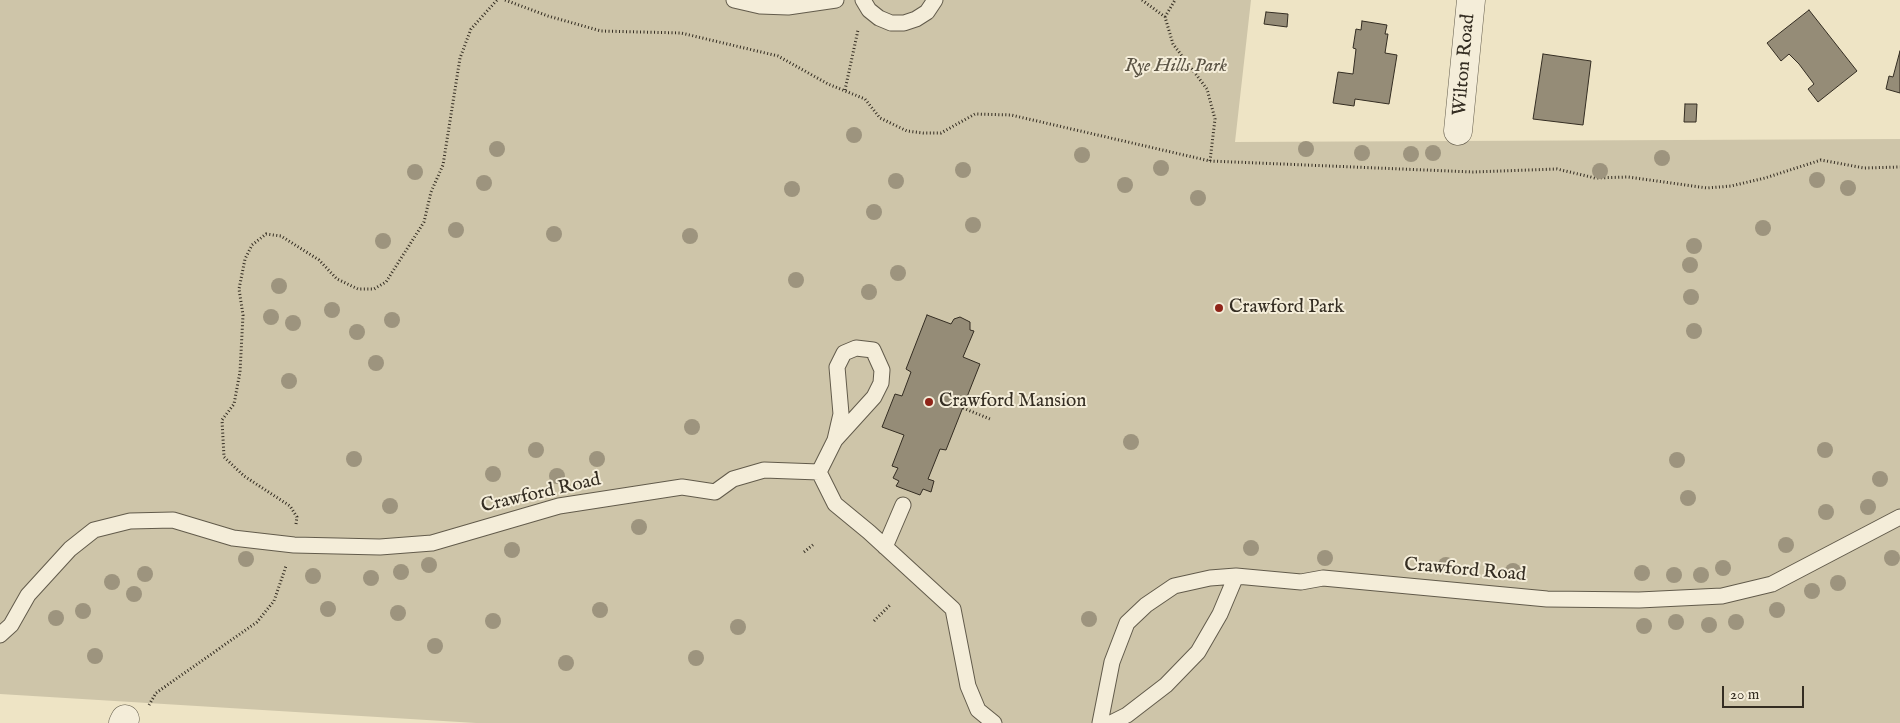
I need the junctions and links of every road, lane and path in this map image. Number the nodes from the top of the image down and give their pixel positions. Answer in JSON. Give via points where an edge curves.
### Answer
{"nodes":[{"id":1,"x":496,"y":0,"type":"edge"},
{"id":2,"x":505,"y":0,"type":"edge"},
{"id":3,"x":734,"y":0,"type":"edge"},
{"id":4,"x":836,"y":0,"type":"edge"},
{"id":5,"x":935,"y":0,"type":"edge"},
{"id":6,"x":1142,"y":0,"type":"edge"},
{"id":7,"x":1175,"y":0,"type":"edge"},
{"id":8,"x":1471,"y":0,"type":"edge"},
{"id":9,"x":866,"y":5,"type":"edge"},
{"id":10,"x":1165,"y":18,"type":"junction"},
{"id":11,"x":845,"y":90,"type":"junction"},
{"id":12,"x":1458,"y":131,"type":"dead end"},
{"id":13,"x":1210,"y":161,"type":"junction"},
{"id":14,"x":1900,"y":167,"type":"edge"},
{"id":15,"x":963,"y":408,"type":"dead end"},
{"id":16,"x":990,"y":419,"type":"dead end"},
{"id":17,"x":835,"y":440,"type":"junction"},
{"id":18,"x":820,"y":472,"type":"junction"},
{"id":19,"x":903,"y":504,"type":"dead end"},
{"id":20,"x":1900,"y":516,"type":"edge"},
{"id":21,"x":814,"y":544,"type":"dead end"},
{"id":22,"x":294,"y":545,"type":"junction"},
{"id":23,"x":885,"y":547,"type":"junction"},
{"id":24,"x":804,"y":552,"type":"dead end"},
{"id":25,"x":1236,"y":576,"type":"junction"},
{"id":26,"x":890,"y":605,"type":"dead end"},
{"id":27,"x":874,"y":621,"type":"dead end"},
{"id":28,"x":0,"y":635,"type":"edge"},
{"id":29,"x":124,"y":721,"type":"edge"},
{"id":30,"x":994,"y":723,"type":"edge"},
{"id":31,"x":1100,"y":723,"type":"edge"},
{"id":32,"x":1111,"y":723,"type":"edge"}],
"edges":[{"from":1,"to":22,"type":"path","via":[[471,29],[460,58],[443,165],[431,192],[424,222],[386,282],[374,289],[358,289],[337,279],[319,260],[281,236],[266,234],[252,246],[245,259],[239,289],[243,315],[240,372],[234,404],[222,420],[224,457],[244,476],[290,506],[297,517]]},
{"from":2,"to":11,"type":"path","via":[[601,31],[681,33],[778,56]]},
{"from":3,"to":4,"type":"lane","via":[[760,6],[788,7]]},
{"from":5,"to":9,"type":"lane","via":[[927,12],[904,23],[891,23],[879,18]]},
{"from":6,"to":10,"type":"path"},
{"from":7,"to":10,"type":"path"},
{"from":8,"to":12,"type":"street","name":"Wilton Road"},
{"from":9,"to":11,"type":"path"},
{"from":10,"to":13,"type":"path","via":[[1172,44],[1207,89],[1216,119]]},
{"from":11,"to":13,"type":"path","via":[[864,99],[880,118],[907,130],[941,133],[975,114],[1011,115]]},
{"from":13,"to":14,"type":"path","via":[[1473,172],[1557,169],[1595,178],[1628,178],[1707,188],[1756,180],[1821,160],[1864,168]]},
{"from":15,"to":16,"type":"path"},
{"from":17,"to":17,"type":"lane","via":[[874,397],[881,383],[882,370],[873,350],[856,348],[844,353],[837,367],[841,414]]},
{"from":17,"to":18,"type":"lane"},
{"from":18,"to":22,"type":"lane","name":"Crawford Road","via":[[764,470],[732,479],[714,492],[682,487],[559,506],[432,542],[380,547]]},
{"from":18,"to":23,"type":"lane","via":[[835,504]]},
{"from":19,"to":23,"type":"lane"},
{"from":20,"to":25,"type":"lane","name":"Crawford Road","via":[[1772,584],[1722,596],[1639,600],[1547,599],[1323,578],[1301,582]]},
{"from":21,"to":24,"type":"path"},
{"from":22,"to":28,"type":"lane","name":"Crawford Road","via":[[233,538],[173,520],[130,521],[94,530],[70,549],[28,595],[11,625]]},
{"from":22,"to":29,"type":"path","via":[[274,601],[257,622],[156,693],[142,717]]},
{"from":23,"to":30,"type":"lane","via":[[953,609],[968,686],[978,710]]},
{"from":25,"to":31,"type":"lane","name":"Crawford Road","via":[[1174,586],[1146,605],[1127,624],[1112,662]]},
{"from":25,"to":32,"type":"lane","via":[[1220,614],[1198,652],[1166,685],[1127,715]]},
{"from":26,"to":27,"type":"path"}]}
